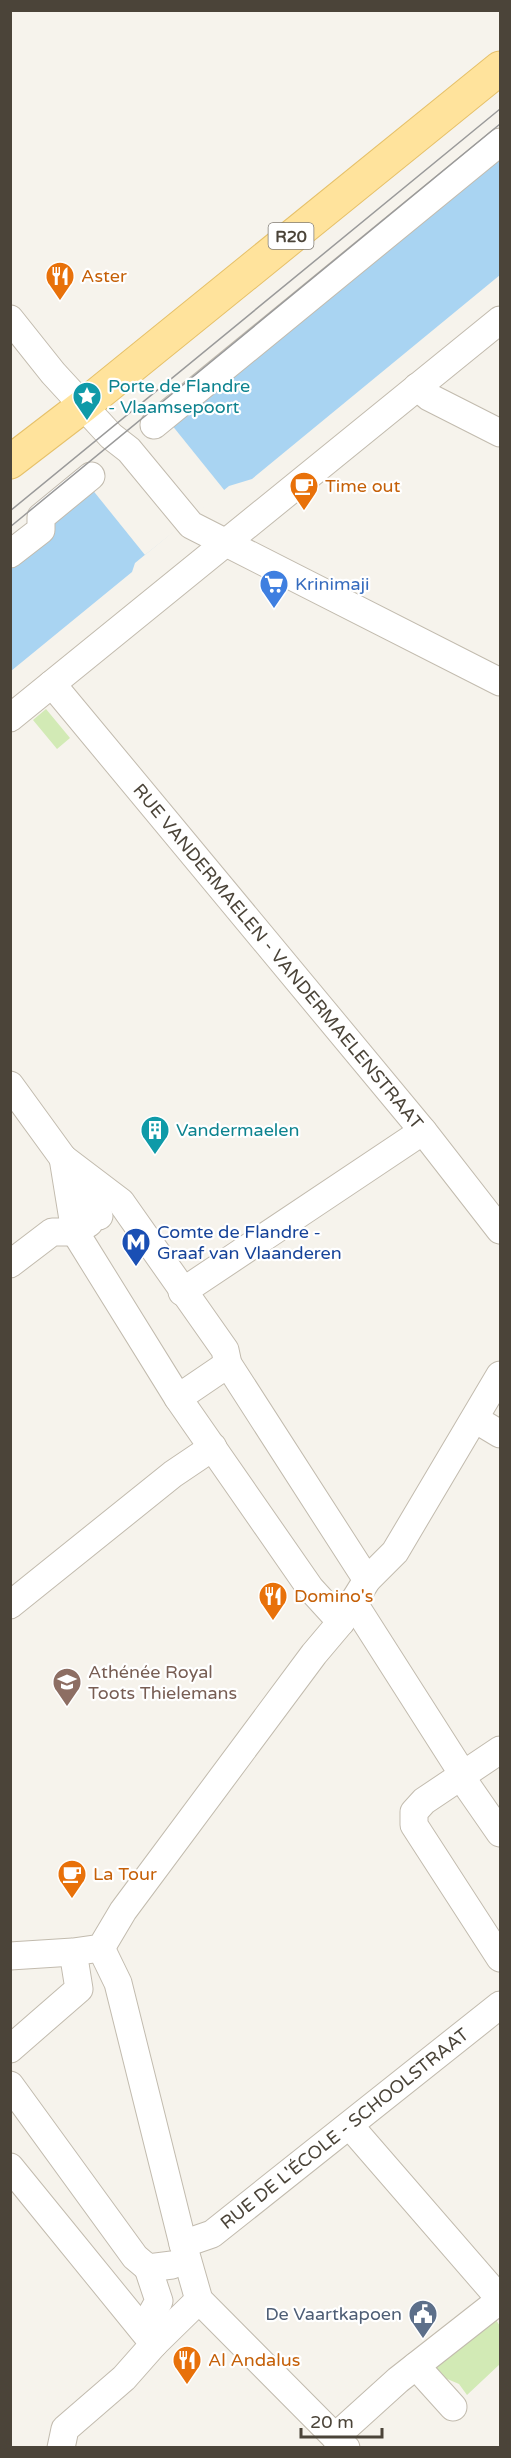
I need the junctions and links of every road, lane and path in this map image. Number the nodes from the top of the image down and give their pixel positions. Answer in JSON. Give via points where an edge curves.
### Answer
{"nodes":[{"id":1,"x":501,"y":68,"type":"edge"},
{"id":2,"x":501,"y":142,"type":"edge"},
{"id":3,"x":10,"y":320,"type":"edge"},
{"id":4,"x":501,"y":320,"type":"edge"},
{"id":5,"x":417,"y":387,"type":"junction"},
{"id":6,"x":83,"y":406,"type":"junction"},
{"id":7,"x":154,"y":425,"type":"dead end"},
{"id":8,"x":501,"y":433,"type":"edge"},
{"id":9,"x":12,"y":458,"type":"edge"},
{"id":10,"x":91,"y":476,"type":"dead end"},
{"id":11,"x":226,"y":543,"type":"junction"},
{"id":12,"x":10,"y":554,"type":"edge"},
{"id":13,"x":501,"y":682,"type":"edge"},
{"id":14,"x":52,"y":684,"type":"junction"},
{"id":15,"x":10,"y":718,"type":"edge"},
{"id":16,"x":10,"y":1084,"type":"edge"},
{"id":17,"x":423,"y":1131,"type":"junction"},
{"id":18,"x":63,"y":1158,"type":"junction"},
{"id":19,"x":110,"y":1209,"type":"junction"},
{"id":20,"x":501,"y":1230,"type":"edge"},
{"id":21,"x":75,"y":1232,"type":"junction"},
{"id":22,"x":10,"y":1264,"type":"edge"},
{"id":23,"x":182,"y":1292,"type":"junction"},
{"id":24,"x":228,"y":1364,"type":"junction"},
{"id":25,"x":501,"y":1375,"type":"edge"},
{"id":26,"x":178,"y":1398,"type":"junction"},
{"id":27,"x":501,"y":1404,"type":"edge"},
{"id":28,"x":475,"y":1419,"type":"junction"},
{"id":29,"x":501,"y":1434,"type":"edge"},
{"id":30,"x":213,"y":1447,"type":"junction"},
{"id":31,"x":353,"y":1601,"type":"junction"},
{"id":32,"x":10,"y":1605,"type":"edge"},
{"id":33,"x":501,"y":1750,"type":"edge"},
{"id":34,"x":464,"y":1776,"type":"junction"},
{"id":35,"x":501,"y":1833,"type":"edge"},
{"id":36,"x":101,"y":1948,"type":"junction"},
{"id":37,"x":10,"y":1956,"type":"edge"},
{"id":38,"x":501,"y":1958,"type":"edge"},
{"id":39,"x":82,"y":1985,"type":"dead end"},
{"id":40,"x":501,"y":2005,"type":"edge"},
{"id":41,"x":10,"y":2049,"type":"edge"},
{"id":42,"x":10,"y":2085,"type":"edge"},
{"id":43,"x":350,"y":2126,"type":"junction"},
{"id":44,"x":10,"y":2167,"type":"edge"},
{"id":45,"x":168,"y":2259,"type":"junction"},
{"id":46,"x":200,"y":2300,"type":"junction"},
{"id":47,"x":501,"y":2300,"type":"edge"},
{"id":48,"x":151,"y":2315,"type":"dead end"},
{"id":49,"x":154,"y":2344,"type":"junction"},
{"id":50,"x":416,"y":2366,"type":"junction"},
{"id":51,"x":453,"y":2407,"type":"dead end"},
{"id":52,"x":341,"y":2442,"type":"edge"},
{"id":53,"x":61,"y":2448,"type":"edge"}],
"edges":[{"from":1,"to":6,"type":"main road","number":"R20"},
{"from":2,"to":7,"type":"street"},
{"from":3,"to":6,"type":"street"},
{"from":4,"to":5,"type":"street"},
{"from":5,"to":8,"type":"street","via":[[429,397]]},
{"from":5,"to":11,"type":"street"},
{"from":6,"to":9,"type":"main road","number":"R20"},
{"from":6,"to":11,"type":"street","via":[[187,521]]},
{"from":10,"to":12,"type":"street","via":[[41,517],[41,530]]},
{"from":11,"to":13,"type":"street"},
{"from":11,"to":14,"type":"street"},
{"from":14,"to":15,"type":"street"},
{"from":14,"to":17,"type":"street","name":"RUE VANDERMAELEN - VANDERMAELENSTRAAT"},
{"from":16,"to":18,"type":"street"},
{"from":17,"to":20,"type":"street","name":"RUE VANDERMAELEN - VANDERMAELENSTRAAT"},
{"from":17,"to":23,"type":"street"},
{"from":18,"to":19,"type":"street"},
{"from":18,"to":21,"type":"street"},
{"from":19,"to":21,"type":"street"},
{"from":19,"to":23,"type":"street"},
{"from":21,"to":22,"type":"street","via":[[52,1232]]},
{"from":21,"to":26,"type":"street"},
{"from":23,"to":24,"type":"street","via":[[225,1350]]},
{"from":24,"to":26,"type":"street"},
{"from":24,"to":31,"type":"street"},
{"from":25,"to":28,"type":"street"},
{"from":26,"to":30,"type":"street"},
{"from":27,"to":28,"type":"street"},
{"from":28,"to":29,"type":"street"},
{"from":28,"to":31,"type":"street","via":[[395,1552]]},
{"from":30,"to":31,"type":"street","via":[[310,1588]]},
{"from":30,"to":32,"type":"street","via":[[173,1474]]},
{"from":31,"to":34,"type":"street"},
{"from":31,"to":36,"type":"street","via":[[123,1911]]},
{"from":33,"to":34,"type":"street"},
{"from":34,"to":35,"type":"street"},
{"from":34,"to":38,"type":"street","via":[[424,1801],[414,1812],[414,1825]]},
{"from":36,"to":37,"type":"street"},
{"from":36,"to":45,"type":"street","via":[[118,1983]]},
{"from":39,"to":41,"type":"street"},
{"from":40,"to":43,"type":"street","name":"RUE DE L'ÉCOLE - SCHOOLSTRAAT"},
{"from":42,"to":45,"type":"street","via":[[135,2257]]},
{"from":43,"to":45,"type":"street","name":"RUE DE L'ÉCOLE - SCHOOLSTRAAT","via":[[212,2234]]},
{"from":43,"to":47,"type":"street"},
{"from":44,"to":49,"type":"street"},
{"from":45,"to":46,"type":"street"},
{"from":45,"to":48,"type":"street","via":[[159,2301]]},
{"from":46,"to":49,"type":"street"},
{"from":46,"to":52,"type":"street"},
{"from":47,"to":50,"type":"street"},
{"from":49,"to":53,"type":"street","via":[[124,2378],[65,2429]]},
{"from":50,"to":51,"type":"street"},
{"from":50,"to":52,"type":"street"}]}
